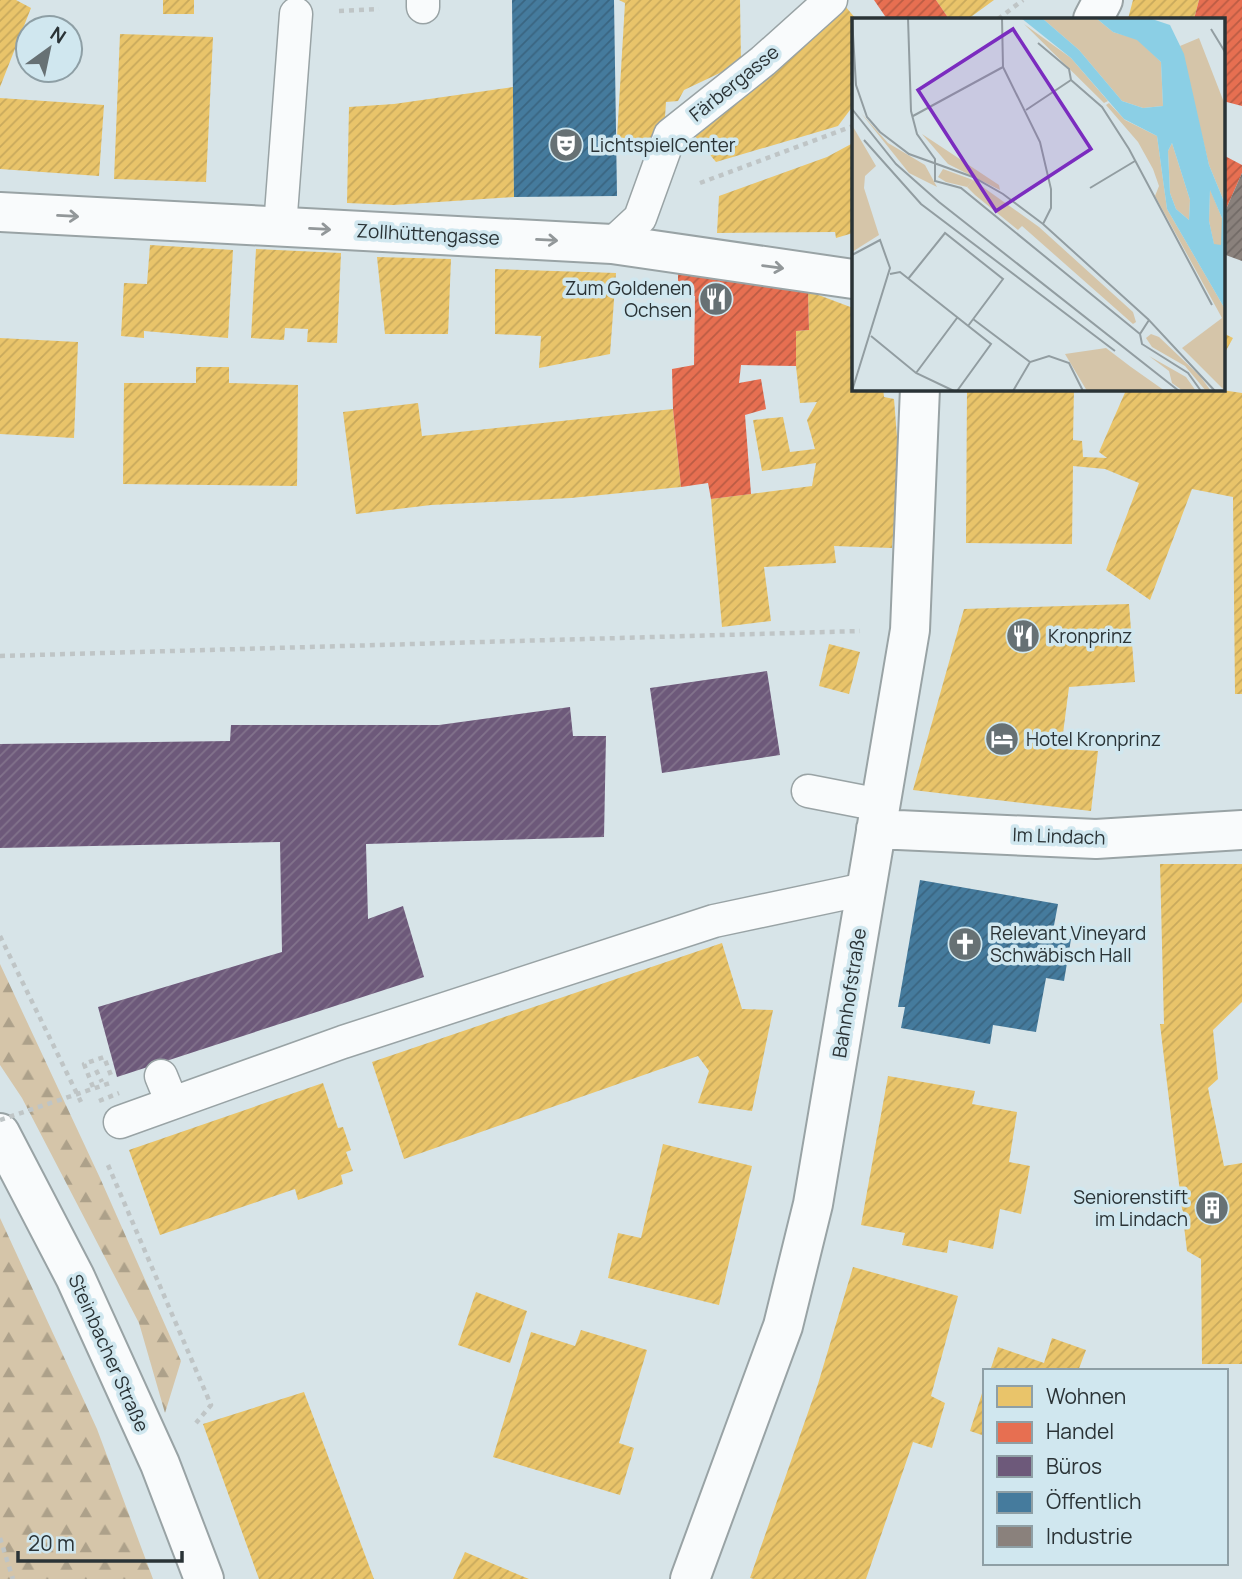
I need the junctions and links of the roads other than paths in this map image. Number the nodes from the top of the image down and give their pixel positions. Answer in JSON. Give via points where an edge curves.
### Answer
{"nodes":[{"id":1,"x":831,"y":0,"type":"edge"},
{"id":2,"x":1103,"y":0,"type":"edge"},
{"id":3,"x":296,"y":14,"type":"road end"},
{"id":4,"x":1094,"y":18,"type":"edge"},
{"id":5,"x":0,"y":212,"type":"edge"},
{"id":6,"x":280,"y":227,"type":"junction"},
{"id":7,"x":612,"y":244,"type":"junction"},
{"id":8,"x":852,"y":279,"type":"edge"},
{"id":9,"x":920,"y":390,"type":"edge"},
{"id":10,"x":808,"y":791,"type":"dead end"},
{"id":11,"x":878,"y":817,"type":"junction"},
{"id":12,"x":1242,"y":830,"type":"edge"},
{"id":13,"x":866,"y":889,"type":"junction"},
{"id":14,"x":113,"y":1105,"type":"dead end"},
{"id":15,"x":0,"y":1133,"type":"edge"},
{"id":16,"x":204,"y":1579,"type":"edge"},
{"id":17,"x":690,"y":1579,"type":"edge"}],
"edges":[{"from":1,"to":7,"type":"lane","name":"Färbergasse","via":[[670,135],[640,218]]},
{"from":2,"to":4,"type":"street"},
{"from":3,"to":6,"type":"lane"},
{"from":5,"to":6,"type":"street","name":"Zollhüttengasse","one_way":true},
{"from":6,"to":7,"type":"street","name":"Zollhüttengasse","one_way":true},
{"from":7,"to":8,"type":"street","name":"Zollhüttengasse","one_way":true},
{"from":9,"to":11,"type":"street","name":"Bahnhofstraße","via":[[910,630]]},
{"from":10,"to":11,"type":"lane"},
{"from":11,"to":12,"type":"street","name":"Im Lindach","via":[[1096,839]]},
{"from":11,"to":13,"type":"street","name":"Bahnhofstraße"},
{"from":13,"to":14,"type":"lane","via":[[714,920],[343,1042]]},
{"from":13,"to":17,"type":"street","name":"Bahnhofstraße","via":[[813,1204],[783,1325]]},
{"from":15,"to":16,"type":"street","name":"Steinbacher Straße","via":[[75,1277],[160,1464]]}]}
